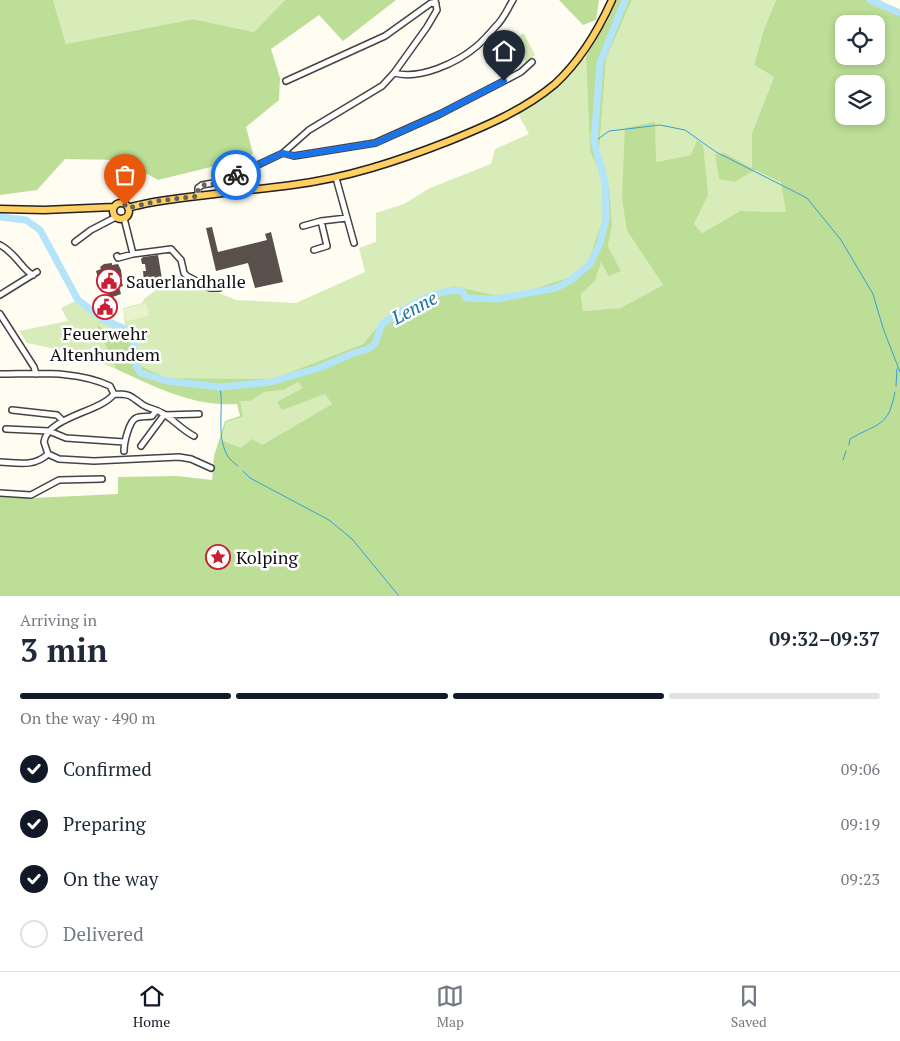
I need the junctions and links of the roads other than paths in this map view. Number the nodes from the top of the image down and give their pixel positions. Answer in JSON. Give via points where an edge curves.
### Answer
{"nodes":[{"id":1,"x":513,"y":0,"type":"edge"},
{"id":2,"x":612,"y":0,"type":"edge"},
{"id":3,"x":437,"y":1,"type":"edge"},
{"id":4,"x":532,"y":62,"type":"dead end"},
{"id":5,"x":394,"y":73,"type":"junction"},
{"id":6,"x":286,"y":81,"type":"dead end"},
{"id":7,"x":283,"y":153,"type":"junction"},
{"id":8,"x":336,"y":178,"type":"junction"},
{"id":9,"x":198,"y":196,"type":"junction"},
{"id":10,"x":114,"y":207,"type":"junction"},
{"id":11,"x":128,"y":208,"type":"junction"},
{"id":12,"x":0,"y":209,"type":"edge"},
{"id":13,"x":116,"y":217,"type":"junction"},
{"id":14,"x":124,"y":218,"type":"junction"},
{"id":15,"x":347,"y":218,"type":"junction"},
{"id":16,"x":321,"y":221,"type":"junction"},
{"id":17,"x":303,"y":226,"type":"dead end"},
{"id":18,"x":75,"y":242,"type":"dead end"},
{"id":19,"x":354,"y":243,"type":"dead end"},
{"id":20,"x":0,"y":245,"type":"edge"},
{"id":21,"x":327,"y":246,"type":"junction"},
{"id":22,"x":314,"y":250,"type":"dead end"},
{"id":23,"x":133,"y":254,"type":"junction"},
{"id":24,"x":329,"y":254,"type":"dead end"},
{"id":25,"x":117,"y":256,"type":"dead end"},
{"id":26,"x":219,"y":288,"type":"dead end"},
{"id":27,"x":0,"y":295,"type":"edge"},
{"id":28,"x":0,"y":314,"type":"edge"},
{"id":29,"x":0,"y":374,"type":"edge"},
{"id":30,"x":36,"y":374,"type":"junction"},
{"id":31,"x":114,"y":394,"type":"junction"},
{"id":32,"x":12,"y":410,"type":"dead end"},
{"id":33,"x":156,"y":411,"type":"junction"},
{"id":34,"x":199,"y":414,"type":"dead end"},
{"id":35,"x":164,"y":415,"type":"junction"},
{"id":36,"x":63,"y":421,"type":"junction"},
{"id":37,"x":6,"y":429,"type":"dead end"},
{"id":38,"x":49,"y":431,"type":"junction"},
{"id":39,"x":194,"y":436,"type":"dead end"},
{"id":40,"x":124,"y":442,"type":"junction"},
{"id":41,"x":141,"y":446,"type":"dead end"},
{"id":42,"x":124,"y":451,"type":"dead end"},
{"id":43,"x":48,"y":454,"type":"junction"},
{"id":44,"x":0,"y":462,"type":"edge"},
{"id":45,"x":211,"y":468,"type":"dead end"},
{"id":46,"x":102,"y":479,"type":"dead end"},
{"id":47,"x":0,"y":493,"type":"edge"}],
"edges":[{"from":1,"to":5,"type":"street","via":[[497,25],[471,50],[425,73]]},
{"from":2,"to":8,"type":"main road","via":[[582,54],[535,99],[463,136]]},
{"from":3,"to":5,"type":"street","via":[[437,10],[427,27]]},
{"from":3,"to":6,"type":"street","via":[[384,36]]},
{"from":4,"to":7,"type":"street","via":[[504,81],[376,143],[294,156]]},
{"from":5,"to":7,"type":"street","via":[[375,92],[309,130]]},
{"from":7,"to":9,"type":"street","via":[[224,181],[202,185]]},
{"from":8,"to":9,"type":"main road"},
{"from":8,"to":15,"type":"street"},
{"from":9,"to":11,"type":"main road"},
{"from":10,"to":11,"type":"main road","via":[[122,204]]},
{"from":10,"to":12,"type":"main road"},
{"from":10,"to":13,"type":"main road"},
{"from":11,"to":14,"type":"main road"},
{"from":13,"to":14,"type":"main road"},
{"from":13,"to":18,"type":"street"},
{"from":14,"to":23,"type":"street"},
{"from":15,"to":16,"type":"street"},
{"from":15,"to":19,"type":"street"},
{"from":16,"to":17,"type":"street"},
{"from":16,"to":21,"type":"street"},
{"from":20,"to":27,"type":"street","via":[[12,252],[28,272],[35,274]]},
{"from":21,"to":22,"type":"street"},
{"from":21,"to":24,"type":"street"},
{"from":23,"to":25,"type":"street"},
{"from":23,"to":26,"type":"street","via":[[171,250],[181,260],[187,276],[210,288]]},
{"from":28,"to":30,"type":"street"},
{"from":29,"to":30,"type":"street"},
{"from":30,"to":31,"type":"street","via":[[93,379],[110,386]]},
{"from":31,"to":33,"type":"street","via":[[129,395]]},
{"from":31,"to":36,"type":"street","via":[[109,400]]},
{"from":32,"to":36,"type":"street","via":[[58,415]]},
{"from":33,"to":35,"type":"street"},
{"from":33,"to":40,"type":"street","via":[[152,416],[133,420]]},
{"from":34,"to":35,"type":"street"},
{"from":35,"to":39,"type":"street"},
{"from":35,"to":41,"type":"street"},
{"from":36,"to":38,"type":"street"},
{"from":37,"to":38,"type":"street"},
{"from":38,"to":40,"type":"street","via":[[66,438]]},
{"from":38,"to":43,"type":"street","via":[[44,442]]},
{"from":40,"to":42,"type":"street"},
{"from":43,"to":44,"type":"street","via":[[32,463]]},
{"from":43,"to":45,"type":"street","via":[[59,459],[94,461],[191,459]]},
{"from":46,"to":47,"type":"street","via":[[64,479],[31,495]]}]}
